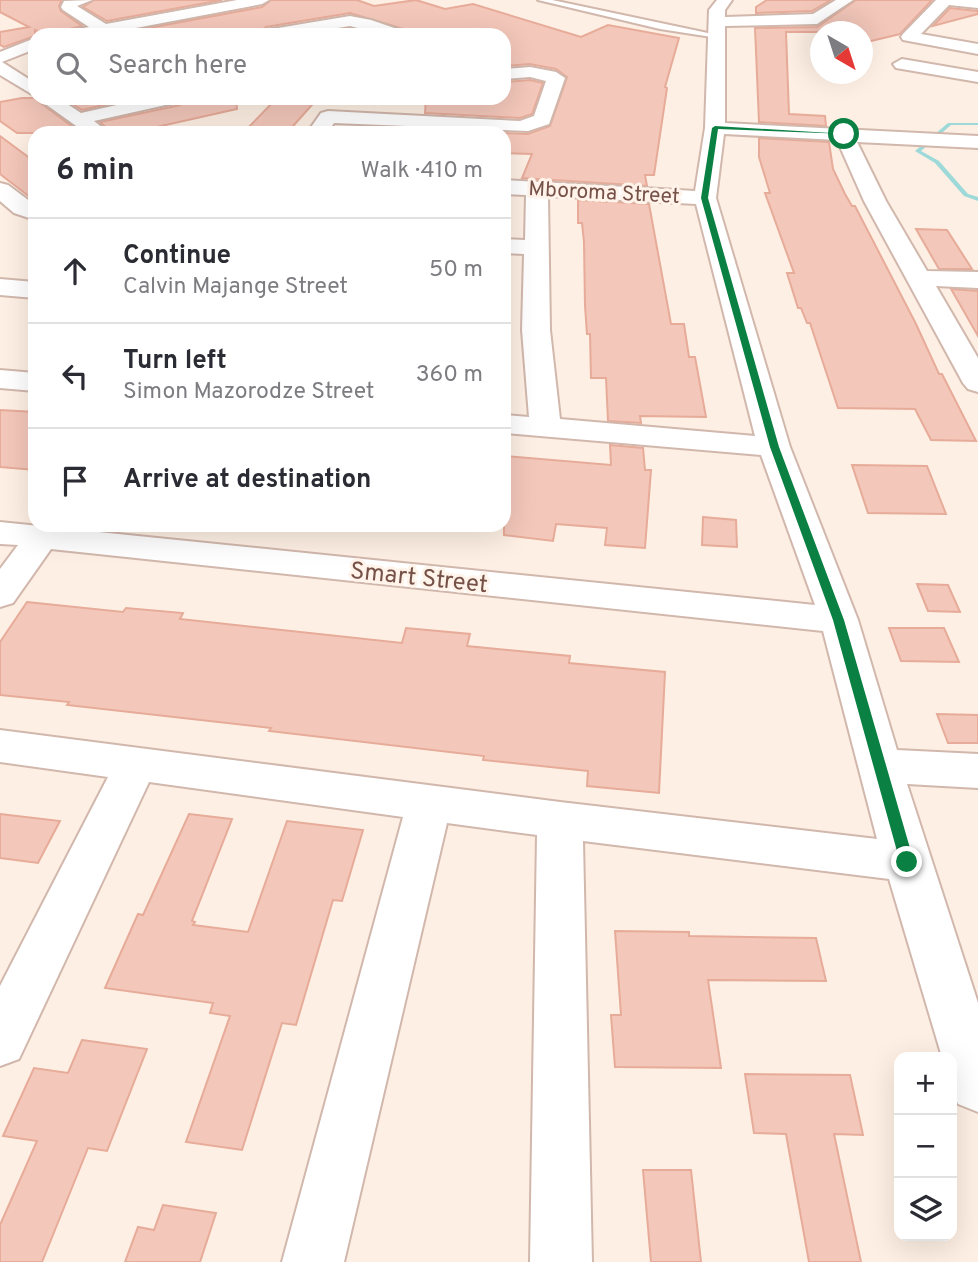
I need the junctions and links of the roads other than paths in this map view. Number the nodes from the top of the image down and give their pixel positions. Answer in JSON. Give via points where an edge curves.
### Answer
{"nodes":[{"id":1,"x":85,"y":0,"type":"edge"},
{"id":2,"x":262,"y":0,"type":"edge"},
{"id":3,"x":542,"y":0,"type":"edge"},
{"id":4,"x":846,"y":0,"type":"edge"},
{"id":5,"x":944,"y":0,"type":"edge"},
{"id":6,"x":978,"y":4,"type":"edge"},
{"id":7,"x":720,"y":19,"type":"edge"},
{"id":8,"x":926,"y":19,"type":"junction"},
{"id":9,"x":952,"y":23,"type":"dead end"},
{"id":10,"x":102,"y":28,"type":"edge"},
{"id":11,"x":109,"y":28,"type":"edge"},
{"id":12,"x":308,"y":28,"type":"edge"},
{"id":13,"x":380,"y":28,"type":"edge"},
{"id":14,"x":28,"y":46,"type":"edge"},
{"id":15,"x":978,"y":49,"type":"edge"},
{"id":16,"x":0,"y":58,"type":"edge"},
{"id":17,"x":902,"y":64,"type":"dead end"},
{"id":18,"x":0,"y":67,"type":"edge"},
{"id":19,"x":511,"y":73,"type":"edge"},
{"id":20,"x":978,"y":77,"type":"edge"},
{"id":21,"x":28,"y":86,"type":"edge"},
{"id":22,"x":11,"y":93,"type":"dead end"},
{"id":23,"x":28,"y":93,"type":"edge"},
{"id":24,"x":56,"y":105,"type":"edge"},
{"id":25,"x":141,"y":105,"type":"edge"},
{"id":26,"x":382,"y":105,"type":"edge"},
{"id":27,"x":78,"y":119,"type":"junction"},
{"id":28,"x":323,"y":125,"type":"edge"},
{"id":29,"x":88,"y":126,"type":"edge"},
{"id":30,"x":422,"y":126,"type":"edge"},
{"id":31,"x":511,"y":127,"type":"edge"},
{"id":32,"x":715,"y":128,"type":"junction"},
{"id":33,"x":844,"y":134,"type":"junction"},
{"id":34,"x":978,"y":142,"type":"edge"},
{"id":35,"x":511,"y":187,"type":"edge"},
{"id":36,"x":537,"y":189,"type":"junction"},
{"id":37,"x":0,"y":190,"type":"edge"},
{"id":38,"x":705,"y":198,"type":"junction"},
{"id":39,"x":28,"y":210,"type":"edge"},
{"id":40,"x":511,"y":246,"type":"edge"},
{"id":41,"x":538,"y":248,"type":"junction"},
{"id":42,"x":919,"y":278,"type":"junction"},
{"id":43,"x":978,"y":279,"type":"edge"},
{"id":44,"x":0,"y":287,"type":"edge"},
{"id":45,"x":28,"y":289,"type":"edge"},
{"id":46,"x":0,"y":379,"type":"edge"},
{"id":47,"x":28,"y":381,"type":"edge"},
{"id":48,"x":978,"y":383,"type":"edge"},
{"id":49,"x":511,"y":425,"type":"edge"},
{"id":50,"x":545,"y":428,"type":"junction"},
{"id":51,"x":774,"y":447,"type":"junction"},
{"id":52,"x":0,"y":533,"type":"edge"},
{"id":53,"x":41,"y":538,"type":"junction"},
{"id":54,"x":0,"y":595,"type":"edge"},
{"id":55,"x":839,"y":620,"type":"junction"},
{"id":56,"x":0,"y":746,"type":"edge"},
{"id":57,"x":136,"y":764,"type":"junction"},
{"id":58,"x":880,"y":766,"type":"junction"},
{"id":59,"x":978,"y":771,"type":"edge"},
{"id":60,"x":430,"y":801,"type":"junction"},
{"id":61,"x":560,"y":820,"type":"junction"},
{"id":62,"x":907,"y":862,"type":"junction"},
{"id":63,"x":0,"y":1041,"type":"edge"},
{"id":64,"x":978,"y":1084,"type":"edge"},
{"id":65,"x":313,"y":1262,"type":"edge"},
{"id":66,"x":561,"y":1262,"type":"edge"}],
"edges":[{"from":1,"to":10,"type":"street","via":[[68,7]]},
{"from":2,"to":11,"type":"street"},
{"from":3,"to":7,"type":"lane","via":[[660,27]]},
{"from":4,"to":7,"type":"street","via":[[817,19]]},
{"from":5,"to":6,"type":"street"},
{"from":5,"to":8,"type":"street"},
{"from":7,"to":32,"type":"street"},
{"from":8,"to":9,"type":"street"},
{"from":8,"to":15,"type":"street","via":[[909,37]]},
{"from":12,"to":13,"type":"street","via":[[351,21]]},
{"from":14,"to":16,"type":"street"},
{"from":17,"to":20,"type":"street"},
{"from":18,"to":21,"type":"street"},
{"from":19,"to":31,"type":"street","via":[[545,73],[556,78],[542,120]]},
{"from":22,"to":23,"type":"street"},
{"from":24,"to":27,"type":"street"},
{"from":25,"to":27,"type":"street"},
{"from":26,"to":28,"type":"street"},
{"from":27,"to":29,"type":"street"},
{"from":28,"to":30,"type":"street"},
{"from":32,"to":33,"type":"street"},
{"from":32,"to":38,"type":"street"},
{"from":33,"to":34,"type":"street"},
{"from":33,"to":42,"type":"street"},
{"from":35,"to":36,"type":"street","name":"Mboroma Street"},
{"from":36,"to":38,"type":"street","name":"Mboroma Street"},
{"from":36,"to":41,"type":"street"},
{"from":37,"to":39,"type":"street"},
{"from":38,"to":51,"type":"street"},
{"from":40,"to":41,"type":"street"},
{"from":41,"to":50,"type":"street","via":[[525,329]]},
{"from":42,"to":43,"type":"street"},
{"from":42,"to":48,"type":"street"},
{"from":44,"to":45,"type":"street"},
{"from":46,"to":47,"type":"street"},
{"from":49,"to":50,"type":"street"},
{"from":50,"to":51,"type":"street"},
{"from":51,"to":55,"type":"street"},
{"from":52,"to":53,"type":"street","name":"Smart Street"},
{"from":53,"to":54,"type":"street"},
{"from":53,"to":55,"type":"street","name":"Smart Street"},
{"from":55,"to":58,"type":"street"},
{"from":56,"to":57,"type":"street"},
{"from":57,"to":60,"type":"street"},
{"from":57,"to":63,"type":"street"},
{"from":58,"to":59,"type":"street"},
{"from":58,"to":62,"type":"street"},
{"from":60,"to":61,"type":"street"},
{"from":60,"to":65,"type":"street"},
{"from":61,"to":62,"type":"street"},
{"from":61,"to":66,"type":"street"},
{"from":62,"to":64,"type":"street"}]}
